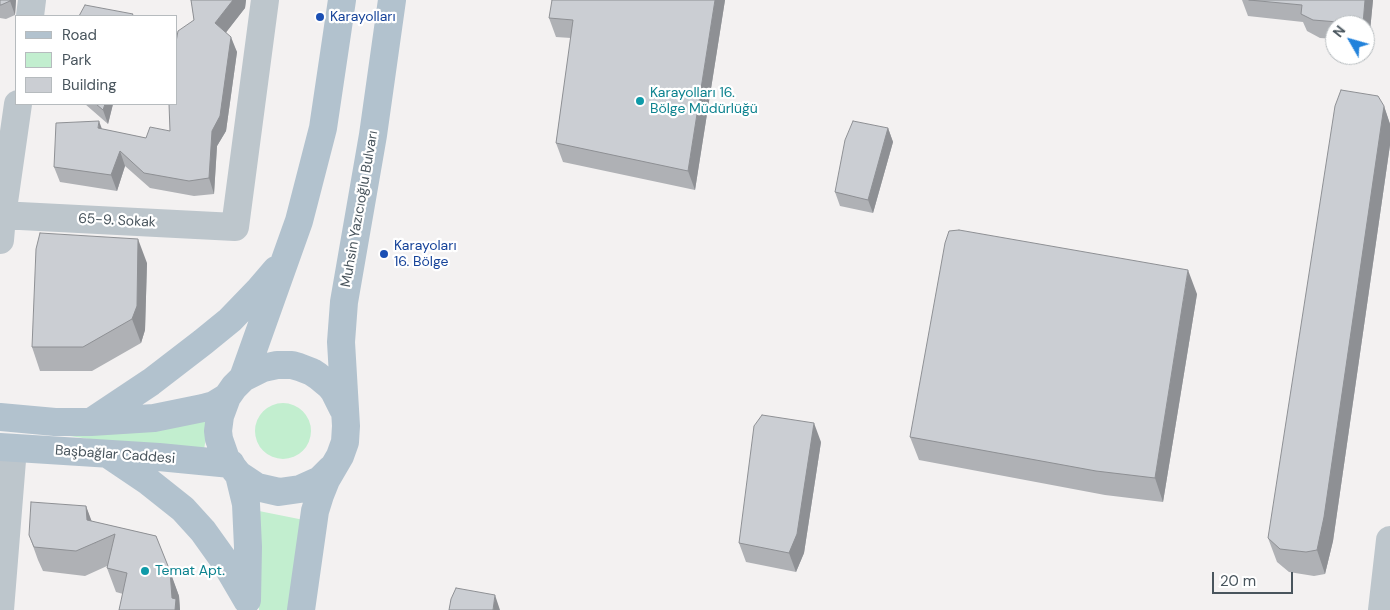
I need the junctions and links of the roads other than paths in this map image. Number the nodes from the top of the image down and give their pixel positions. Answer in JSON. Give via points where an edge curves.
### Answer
{"nodes":[{"id":1,"x":32,"y":0,"type":"edge"},
{"id":2,"x":265,"y":0,"type":"edge"},
{"id":3,"x":342,"y":0,"type":"edge"},
{"id":4,"x":392,"y":0,"type":"edge"},
{"id":5,"x":30,"y":15,"type":"edge"},
{"id":6,"x":18,"y":105,"type":"edge"},
{"id":7,"x":1,"y":224,"type":"edge"},
{"id":8,"x":287,"y":257,"type":"junction"},
{"id":9,"x":235,"y":388,"type":"junction"},
{"id":10,"x":0,"y":418,"type":"edge"},
{"id":11,"x":345,"y":418,"type":"junction"},
{"id":12,"x":91,"y":422,"type":"junction"},
{"id":13,"x":7,"y":448,"type":"edge"},
{"id":14,"x":108,"y":454,"type":"junction"},
{"id":15,"x":336,"y":463,"type":"junction"},
{"id":16,"x":235,"y":470,"type":"junction"},
{"id":17,"x":1390,"y":540,"type":"edge"},
{"id":18,"x":246,"y":605,"type":"edge"},
{"id":19,"x":0,"y":610,"type":"edge"},
{"id":20,"x":302,"y":610,"type":"edge"},
{"id":21,"x":1382,"y":610,"type":"edge"}],
"edges":[{"from":1,"to":5,"type":"street"},
{"from":2,"to":7,"type":"street","name":"65-9. Sokak","via":[[235,227]]},
{"from":3,"to":8,"type":"main road","via":[[323,128]]},
{"from":4,"to":11,"type":"main road","name":"Muhsin Yazıcıoğlu Bulvarı","via":[[374,135],[344,302],[341,342]]},
{"from":6,"to":7,"type":"street"},
{"from":8,"to":9,"type":"main road"},
{"from":8,"to":12,"type":"main road","via":[[230,320],[204,342]]},
{"from":9,"to":11,"type":"main road","name":"Muhsin Yazıcıoğlu Bulvarı","via":[[256,370],[292,365],[306,369],[330,386]]},
{"from":9,"to":12,"type":"main road","name":"Başbağlar Caddesi","via":[[214,405],[195,410],[154,418]]},
{"from":9,"to":16,"type":"main road","via":[[220,416],[218,431],[223,453]]},
{"from":10,"to":12,"type":"main road","name":"Başbağlar Caddesi"},
{"from":11,"to":15,"type":"main road","name":"Muhsin Yazıcıoğlu Bulvarı","via":[[344,442]]},
{"from":13,"to":14,"type":"main road","name":"Başbağlar Caddesi"},
{"from":13,"to":19,"type":"street"},
{"from":14,"to":16,"type":"main road","name":"Başbağlar Caddesi"},
{"from":14,"to":18,"type":"main road","via":[[183,509],[223,559]]},
{"from":15,"to":16,"type":"main road","name":"Muhsin Yazıcıoğlu Bulvarı","via":[[320,480],[307,487],[279,492],[251,484]]},
{"from":15,"to":20,"type":"main road","name":"Muhsin Yazıcıoğlu Bulvarı","via":[[316,511]]},
{"from":16,"to":18,"type":"main road","via":[[246,504]]},
{"from":17,"to":21,"type":"street"}]}
